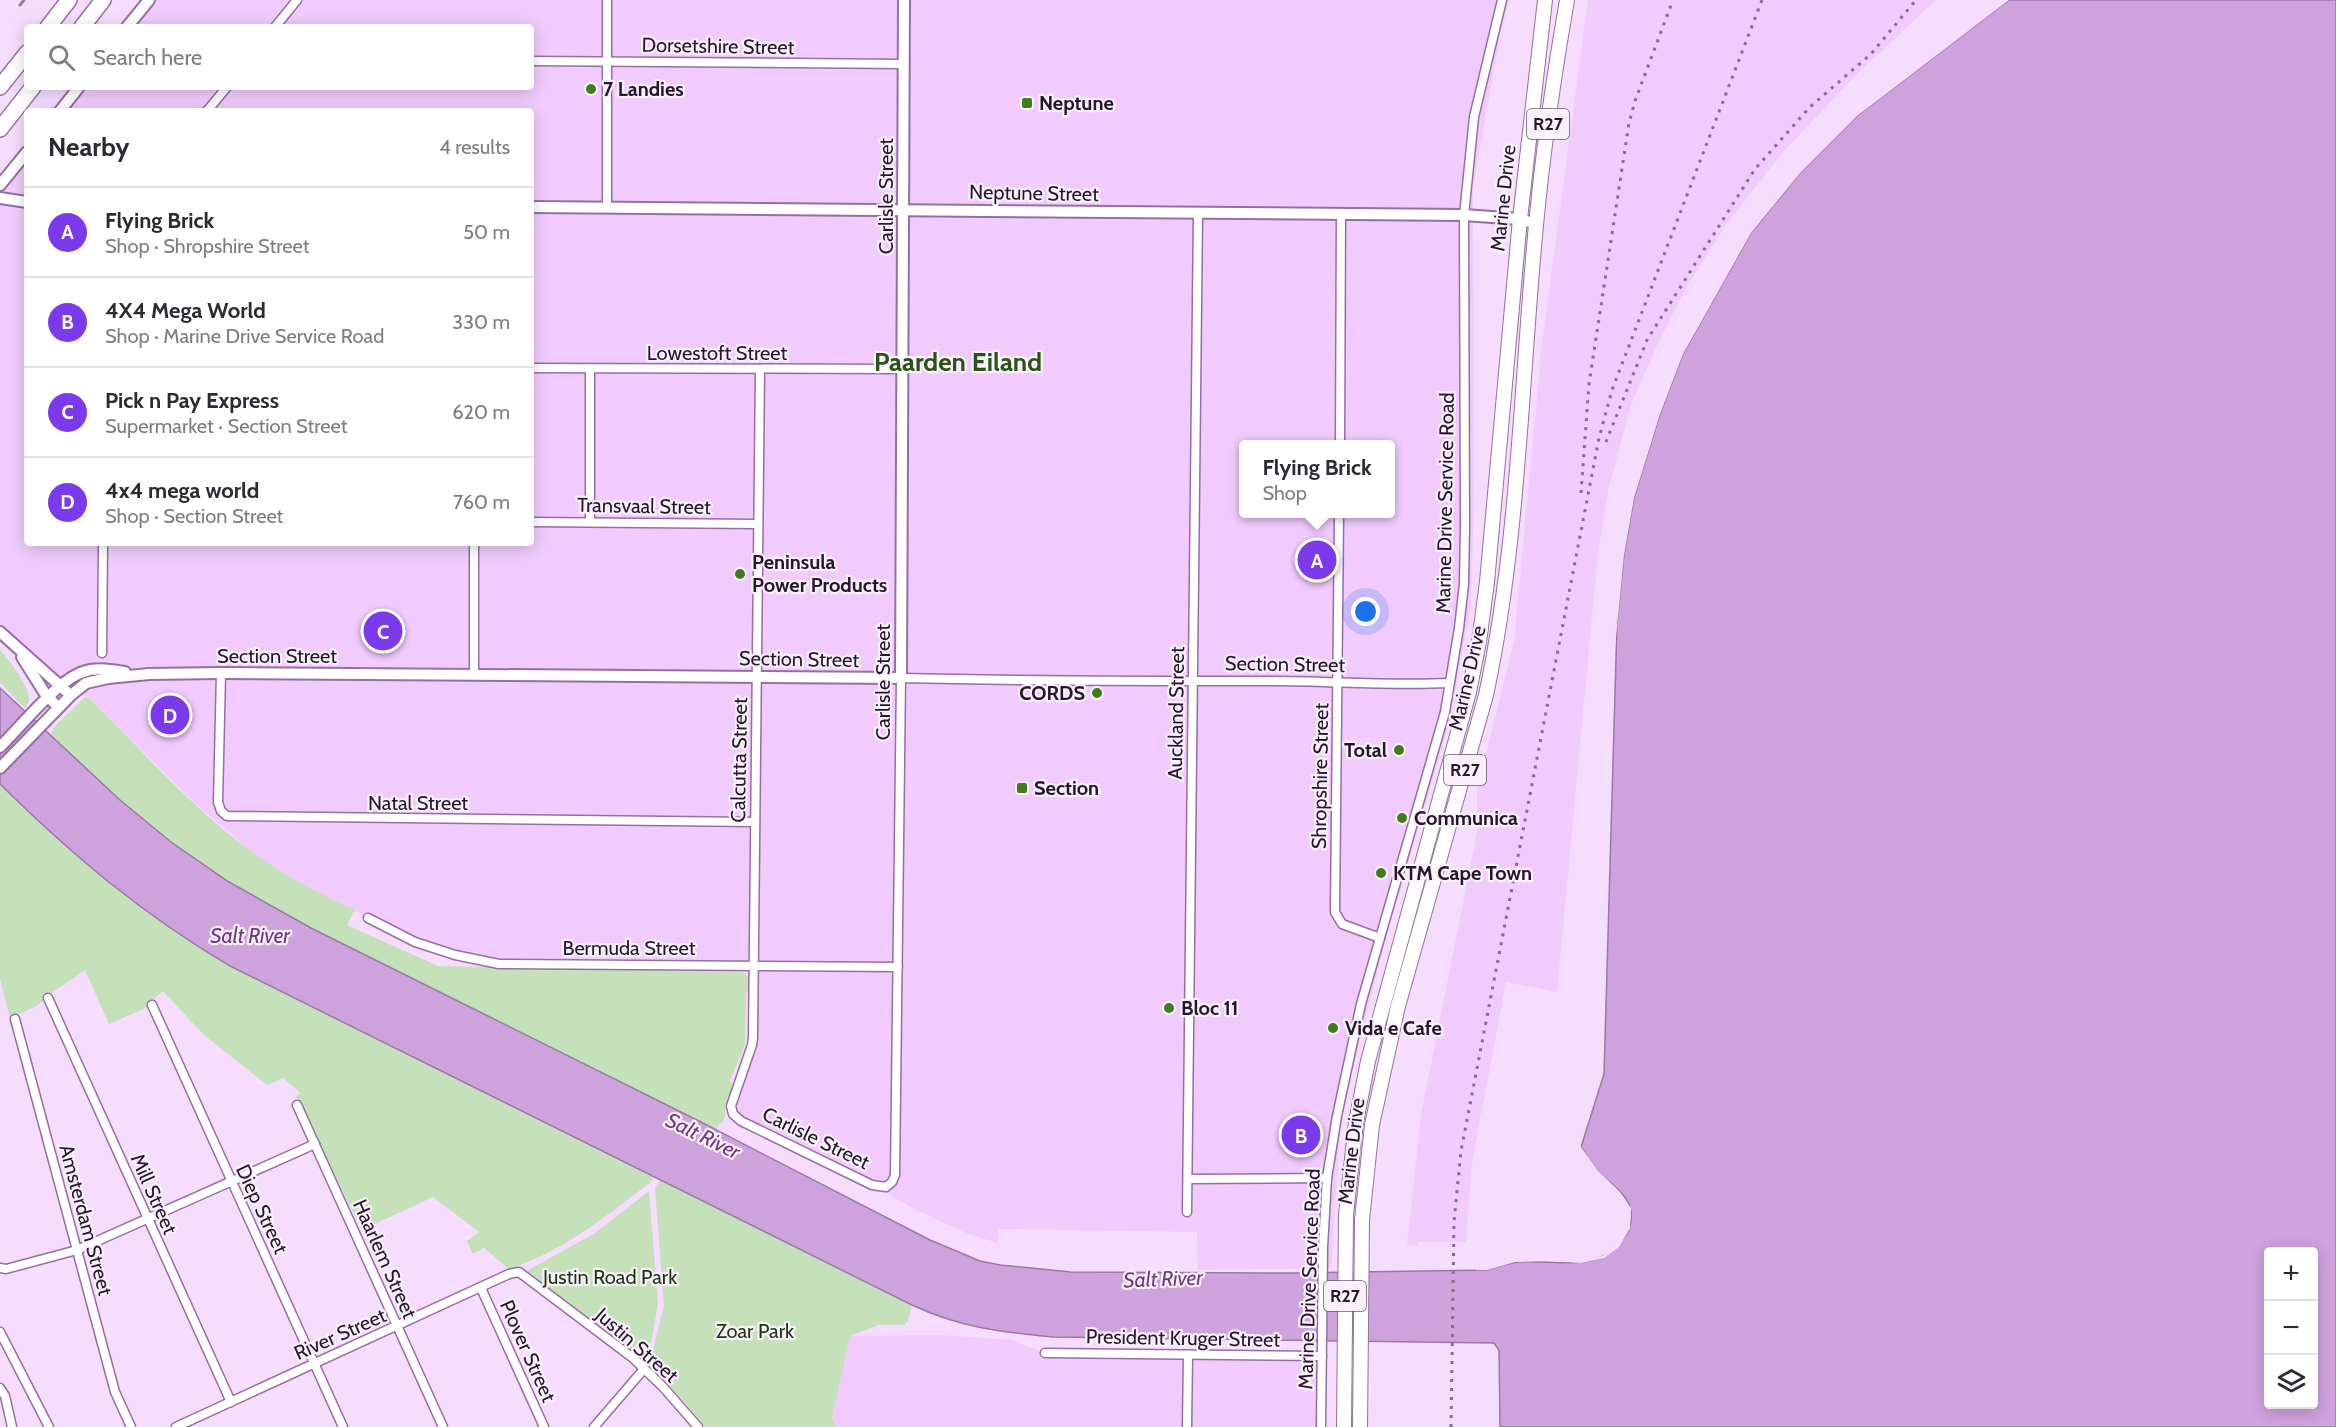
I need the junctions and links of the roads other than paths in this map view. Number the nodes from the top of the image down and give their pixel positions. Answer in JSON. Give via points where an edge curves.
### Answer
{"nodes":[{"id":1,"x":69,"y":0,"type":"edge"},
{"id":2,"x":103,"y":0,"type":"edge"},
{"id":3,"x":149,"y":0,"type":"edge"},
{"id":4,"x":297,"y":0,"type":"edge"},
{"id":5,"x":607,"y":0,"type":"edge"},
{"id":6,"x":904,"y":0,"type":"edge"},
{"id":7,"x":1502,"y":0,"type":"edge"},
{"id":8,"x":1545,"y":0,"type":"edge"},
{"id":9,"x":1567,"y":0,"type":"edge"},
{"id":10,"x":50,"y":24,"type":"edge"},
{"id":11,"x":84,"y":24,"type":"edge"},
{"id":12,"x":129,"y":24,"type":"edge"},
{"id":13,"x":277,"y":24,"type":"edge"},
{"id":14,"x":24,"y":57,"type":"edge"},
{"id":15,"x":534,"y":61,"type":"edge"},
{"id":16,"x":607,"y":61,"type":"junction"},
{"id":17,"x":904,"y":64,"type":"junction"},
{"id":18,"x":0,"y":87,"type":"edge"},
{"id":19,"x":31,"y":90,"type":"edge"},
{"id":20,"x":77,"y":90,"type":"edge"},
{"id":21,"x":224,"y":90,"type":"edge"},
{"id":22,"x":62,"y":108,"type":"edge"},
{"id":23,"x":209,"y":108,"type":"edge"},
{"id":24,"x":0,"y":129,"type":"edge"},
{"id":25,"x":24,"y":156,"type":"edge"},
{"id":26,"x":0,"y":186,"type":"edge"},
{"id":27,"x":0,"y":198,"type":"edge"},
{"id":28,"x":24,"y":202,"type":"edge"},
{"id":29,"x":534,"y":207,"type":"edge"},
{"id":30,"x":607,"y":208,"type":"junction"},
{"id":31,"x":904,"y":210,"type":"junction"},
{"id":32,"x":1198,"y":214,"type":"junction"},
{"id":33,"x":1341,"y":214,"type":"junction"},
{"id":34,"x":1464,"y":215,"type":"junction"},
{"id":35,"x":1520,"y":219,"type":"junction"},
{"id":36,"x":1536,"y":224,"type":"junction"},
{"id":37,"x":534,"y":368,"type":"edge"},
{"id":38,"x":590,"y":369,"type":"junction"},
{"id":39,"x":759,"y":369,"type":"junction"},
{"id":40,"x":903,"y":369,"type":"junction"},
{"id":41,"x":1340,"y":440,"type":"edge"},
{"id":42,"x":1339,"y":518,"type":"edge"},
{"id":43,"x":534,"y":522,"type":"edge"},
{"id":44,"x":590,"y":522,"type":"junction"},
{"id":45,"x":757,"y":524,"type":"junction"},
{"id":46,"x":103,"y":546,"type":"edge"},
{"id":47,"x":474,"y":546,"type":"edge"},
{"id":48,"x":0,"y":632,"type":"edge"},
{"id":49,"x":17,"y":649,"type":"junction"},
{"id":50,"x":102,"y":653,"type":"dead end"},
{"id":51,"x":221,"y":673,"type":"junction"},
{"id":52,"x":149,"y":674,"type":"junction"},
{"id":53,"x":474,"y":675,"type":"junction"},
{"id":54,"x":757,"y":677,"type":"junction"},
{"id":55,"x":901,"y":678,"type":"junction"},
{"id":56,"x":1193,"y":681,"type":"junction"},
{"id":57,"x":1338,"y":681,"type":"junction"},
{"id":58,"x":1449,"y":683,"type":"junction"},
{"id":59,"x":61,"y":686,"type":"junction"},
{"id":60,"x":71,"y":695,"type":"junction"},
{"id":61,"x":49,"y":698,"type":"junction"},
{"id":62,"x":59,"y":708,"type":"junction"},
{"id":63,"x":0,"y":747,"type":"edge"},
{"id":64,"x":0,"y":768,"type":"edge"},
{"id":65,"x":755,"y":822,"type":"junction"},
{"id":66,"x":368,"y":918,"type":"dead end"},
{"id":67,"x":1380,"y":938,"type":"junction"},
{"id":68,"x":755,"y":965,"type":"junction"},
{"id":69,"x":898,"y":967,"type":"junction"},
{"id":70,"x":48,"y":998,"type":"dead end"},
{"id":71,"x":152,"y":1005,"type":"dead end"},
{"id":72,"x":15,"y":1019,"type":"dead end"},
{"id":73,"x":297,"y":1105,"type":"dead end"},
{"id":74,"x":732,"y":1111,"type":"joint"},
{"id":75,"x":315,"y":1144,"type":"junction"},
{"id":76,"x":1328,"y":1178,"type":"junction"},
{"id":77,"x":1188,"y":1179,"type":"junction"},
{"id":78,"x":231,"y":1182,"type":"junction"},
{"id":79,"x":1187,"y":1212,"type":"dead end"},
{"id":80,"x":148,"y":1220,"type":"junction"},
{"id":81,"x":77,"y":1250,"type":"junction"},
{"id":82,"x":0,"y":1268,"type":"edge"},
{"id":83,"x":519,"y":1272,"type":"joint"},
{"id":84,"x":481,"y":1288,"type":"junction"},
{"id":85,"x":398,"y":1326,"type":"junction"},
{"id":86,"x":0,"y":1332,"type":"edge"},
{"id":87,"x":1045,"y":1353,"type":"dead end"},
{"id":88,"x":1188,"y":1355,"type":"junction"},
{"id":89,"x":1322,"y":1356,"type":"junction"},
{"id":90,"x":315,"y":1364,"type":"junction"},
{"id":91,"x":644,"y":1369,"type":"junction"},
{"id":92,"x":1,"y":1389,"type":"edge"},
{"id":93,"x":231,"y":1402,"type":"junction"},
{"id":94,"x":12,"y":1427,"type":"edge"},
{"id":95,"x":50,"y":1427,"type":"edge"},
{"id":96,"x":131,"y":1427,"type":"edge"},
{"id":97,"x":176,"y":1427,"type":"edge"},
{"id":98,"x":343,"y":1427,"type":"edge"},
{"id":99,"x":443,"y":1427,"type":"edge"},
{"id":100,"x":544,"y":1427,"type":"edge"},
{"id":101,"x":594,"y":1427,"type":"edge"},
{"id":102,"x":698,"y":1427,"type":"edge"},
{"id":103,"x":1187,"y":1427,"type":"edge"},
{"id":104,"x":1321,"y":1427,"type":"edge"},
{"id":105,"x":1344,"y":1427,"type":"edge"},
{"id":106,"x":1360,"y":1427,"type":"edge"}],
"edges":[{"from":1,"to":10,"type":"highway"},
{"from":2,"to":11,"type":"highway"},
{"from":3,"to":12,"type":"street"},
{"from":4,"to":13,"type":"street"},
{"from":5,"to":16,"type":"street"},
{"from":6,"to":17,"type":"street","name":"Carlisle Street"},
{"from":7,"to":34,"type":"street","name":"Marine Drive Service Road","via":[[1474,117]]},
{"from":8,"to":35,"type":"main road","name":"Marine Drive","number":"R27"},
{"from":9,"to":36,"type":"main road","name":"Marine Drive","number":"R27"},
{"from":14,"to":18,"type":"highway"},
{"from":15,"to":16,"type":"street","name":"Dorsetshire Street"},
{"from":16,"to":17,"type":"street","name":"Dorsetshire Street"},
{"from":16,"to":30,"type":"street"},
{"from":17,"to":31,"type":"street","name":"Carlisle Street"},
{"from":19,"to":24,"type":"highway"},
{"from":20,"to":22,"type":"street"},
{"from":21,"to":23,"type":"street"},
{"from":25,"to":26,"type":"street"},
{"from":27,"to":28,"type":"street"},
{"from":29,"to":30,"type":"street","name":"Neptune Street"},
{"from":30,"to":31,"type":"street","name":"Neptune Street"},
{"from":31,"to":32,"type":"street","name":"Neptune Street"},
{"from":31,"to":40,"type":"street","name":"Carlisle Street"},
{"from":32,"to":33,"type":"street","name":"Neptune Street"},
{"from":32,"to":56,"type":"street","name":"Auckland Street"},
{"from":33,"to":34,"type":"street","name":"Neptune Street"},
{"from":33,"to":41,"type":"street"},
{"from":34,"to":35,"type":"street","name":"Neptune Street"},
{"from":34,"to":58,"type":"street","name":"Marine Drive Service Road","via":[[1464,584]]},
{"from":35,"to":36,"type":"street","name":"Neptune Street"},
{"from":35,"to":105,"type":"main road","name":"Marine Drive","number":"R27","via":[[1479,642],[1469,692],[1368,1061],[1356,1122],[1347,1205]]},
{"from":36,"to":106,"type":"main road","name":"Marine Drive","number":"R27","via":[[1513,504],[1497,643],[1486,695],[1401,996],[1372,1125],[1362,1220]]},
{"from":37,"to":38,"type":"street","name":"Lowestoft Street"},
{"from":38,"to":39,"type":"street","name":"Lowestoft Street"},
{"from":38,"to":44,"type":"street"},
{"from":39,"to":40,"type":"street","name":"Lowestoft Street"},
{"from":39,"to":45,"type":"street","name":"Calcutta Street"},
{"from":40,"to":55,"type":"street","name":"Carlisle Street"},
{"from":42,"to":57,"type":"street","name":"Shropshire Street"},
{"from":43,"to":44,"type":"street","name":"Transvaal Street"},
{"from":44,"to":45,"type":"street","name":"Transvaal Street"},
{"from":45,"to":54,"type":"street","name":"Calcutta Street"},
{"from":46,"to":50,"type":"street"},
{"from":47,"to":53,"type":"street"},
{"from":48,"to":49,"type":"street"},
{"from":49,"to":59,"type":"street"},
{"from":49,"to":61,"type":"street"},
{"from":51,"to":52,"type":"street","name":"Section Street"},
{"from":51,"to":53,"type":"street","name":"Section Street"},
{"from":51,"to":65,"type":"street","name":"Natal Street","via":[[218,802],[227,816]]},
{"from":52,"to":59,"type":"street","name":"Section Street","via":[[92,670]]},
{"from":52,"to":60,"type":"street","name":"Section Street","via":[[95,680]]},
{"from":53,"to":54,"type":"street","name":"Section Street"},
{"from":54,"to":55,"type":"street","name":"Section Street"},
{"from":54,"to":65,"type":"street","name":"Calcutta Street"},
{"from":55,"to":56,"type":"street","name":"Section Street"},
{"from":55,"to":69,"type":"street","name":"Carlisle Street"},
{"from":56,"to":57,"type":"street","name":"Section Street"},
{"from":56,"to":77,"type":"street","name":"Auckland Street"},
{"from":57,"to":58,"type":"street","name":"Section Street"},
{"from":57,"to":67,"type":"street","name":"Shropshire Street","via":[[1335,912],[1341,924]]},
{"from":58,"to":67,"type":"street","name":"Marine Drive Service Road"},
{"from":59,"to":60,"type":"street"},
{"from":59,"to":61,"type":"street","name":"Section Street"},
{"from":60,"to":62,"type":"street","name":"Section Street"},
{"from":61,"to":62,"type":"street"},
{"from":61,"to":63,"type":"street","name":"Section Street"},
{"from":62,"to":64,"type":"street","name":"Section Street"},
{"from":65,"to":68,"type":"street","name":"Calcutta Street"},
{"from":66,"to":68,"type":"street","name":"Bermuda Street","via":[[415,942],[455,956],[499,964]]},
{"from":67,"to":76,"type":"street","name":"Marine Drive Service Road","via":[[1347,1061]]},
{"from":68,"to":69,"type":"street","name":"Bermuda Street"},
{"from":68,"to":74,"type":"street","name":"Calcutta Street","via":[[752,1045]]},
{"from":69,"to":74,"type":"street","name":"Carlisle Street","via":[[896,1167],[889,1184],[872,1185],[741,1121]]},
{"from":70,"to":80,"type":"street","name":"Mill Street"},
{"from":71,"to":78,"type":"street","name":"Diep Street"},
{"from":72,"to":81,"type":"street","name":"Amsterdam Street"},
{"from":73,"to":75,"type":"street","name":"Haarlem Street"},
{"from":75,"to":78,"type":"street"},
{"from":75,"to":85,"type":"street","name":"Haarlem Street"},
{"from":76,"to":77,"type":"street"},
{"from":76,"to":89,"type":"street","name":"Marine Drive Service Road"},
{"from":77,"to":79,"type":"street","name":"Auckland Street"},
{"from":78,"to":80,"type":"street"},
{"from":78,"to":90,"type":"street","name":"Diep Street"},
{"from":80,"to":81,"type":"street"},
{"from":80,"to":93,"type":"street","name":"Mill Street"},
{"from":81,"to":82,"type":"street"},
{"from":81,"to":96,"type":"street","name":"Amsterdam Street","via":[[116,1392]]},
{"from":83,"to":84,"type":"street","name":"River Street"},
{"from":83,"to":91,"type":"street","name":"Justin Street"},
{"from":84,"to":85,"type":"street","name":"River Street"},
{"from":84,"to":100,"type":"street","name":"Plover Street"},
{"from":85,"to":90,"type":"street","name":"River Street"},
{"from":85,"to":99,"type":"street","name":"Haarlem Street"},
{"from":86,"to":95,"type":"street"},
{"from":87,"to":88,"type":"street","name":"President Kruger Street"},
{"from":88,"to":89,"type":"street","name":"President Kruger Street"},
{"from":88,"to":103,"type":"street"},
{"from":89,"to":104,"type":"street","name":"Marine Drive Service Road"},
{"from":90,"to":93,"type":"street","name":"River Street"},
{"from":90,"to":98,"type":"street","name":"Diep Street"},
{"from":91,"to":101,"type":"street"},
{"from":91,"to":102,"type":"street","name":"Justin Street"},
{"from":92,"to":94,"type":"street"},
{"from":93,"to":97,"type":"street","name":"River Street"}]}
